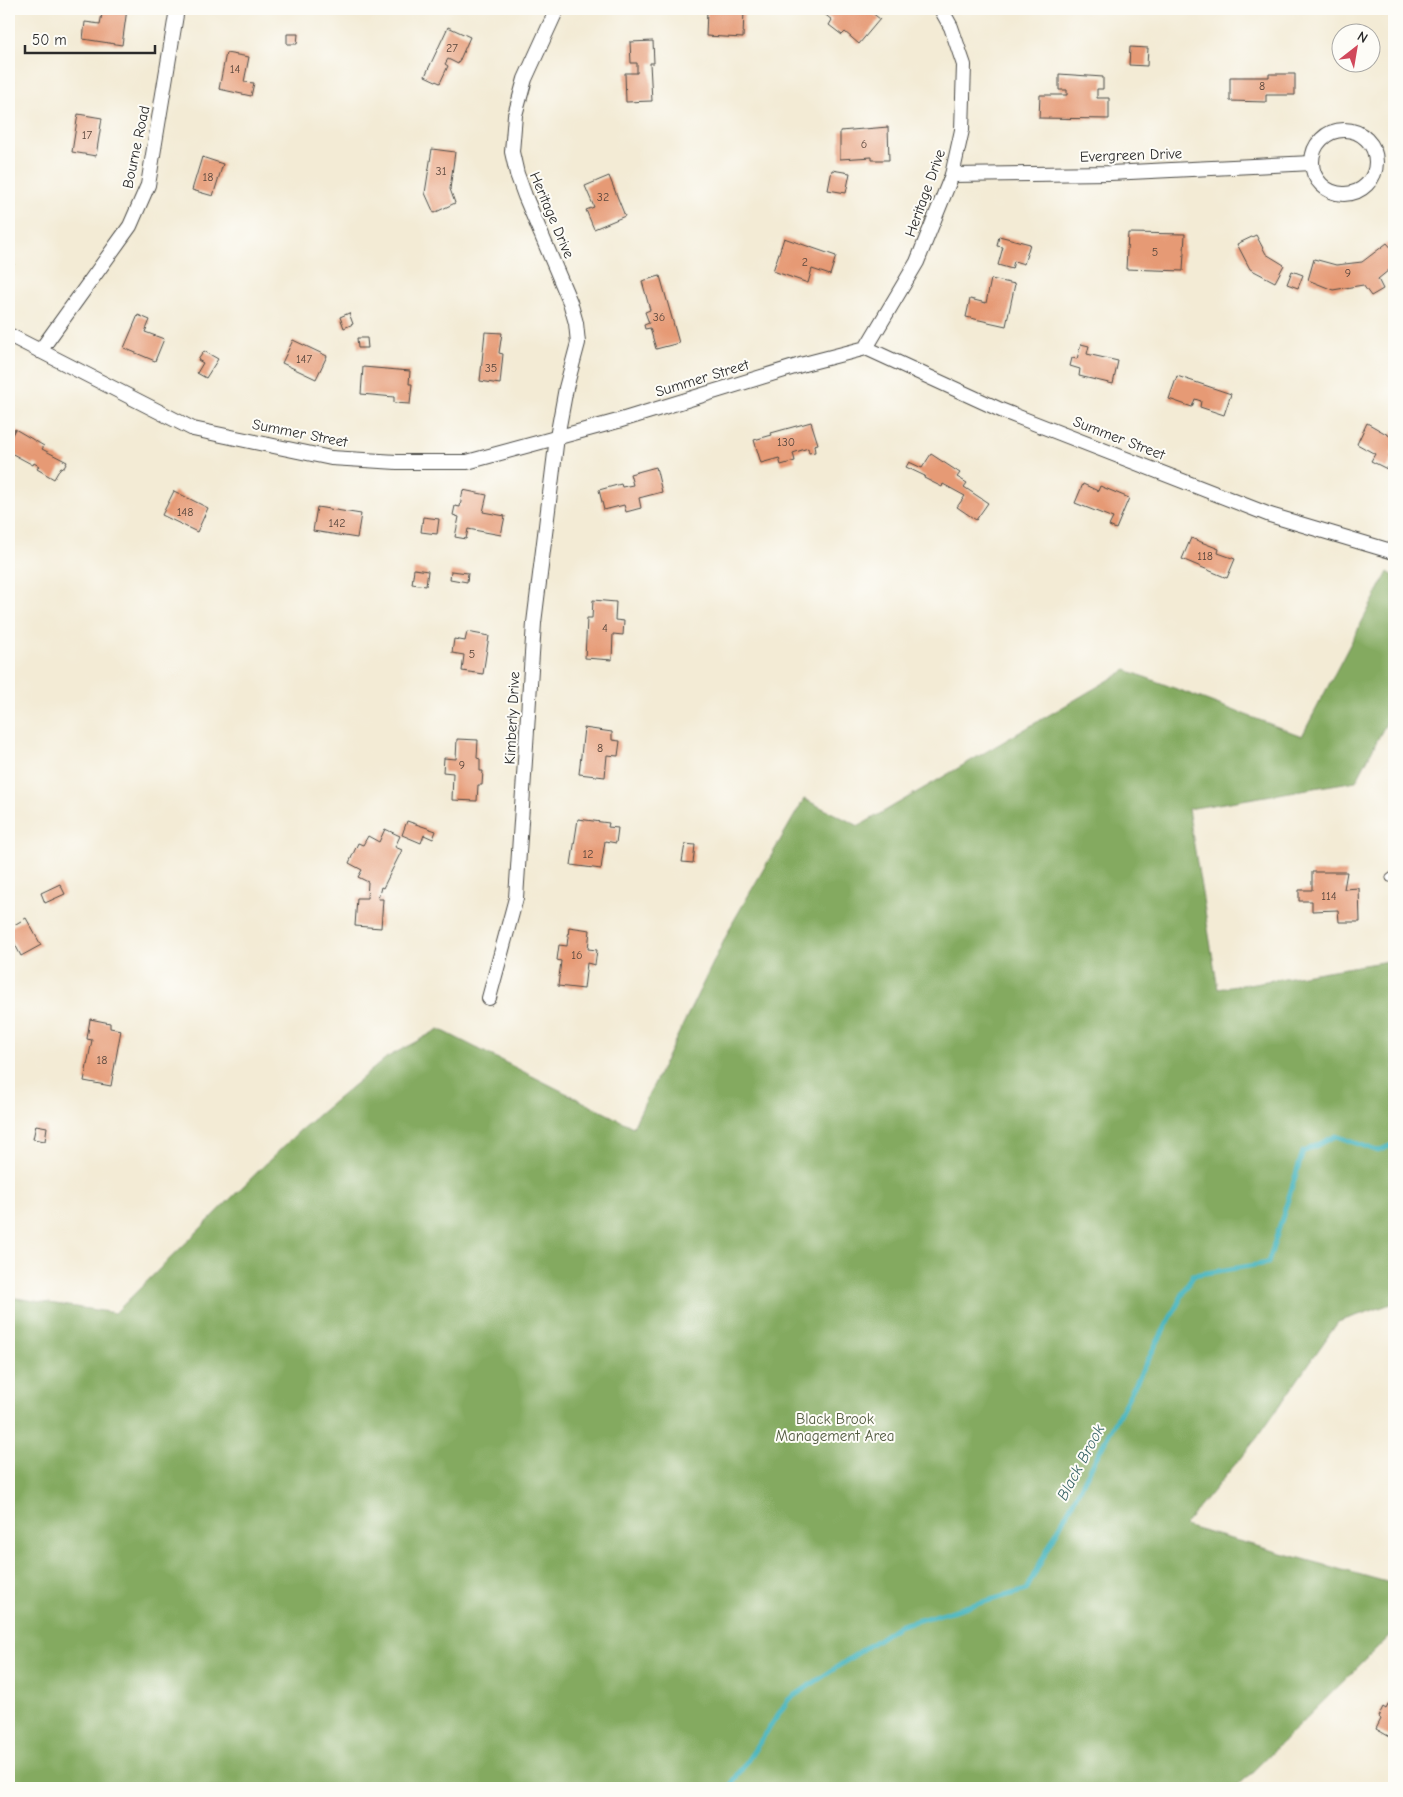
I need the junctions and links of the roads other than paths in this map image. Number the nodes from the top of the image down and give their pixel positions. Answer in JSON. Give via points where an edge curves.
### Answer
{"nodes":[{"id":1,"x":177,"y":9,"type":"edge"},
{"id":2,"x":557,"y":9,"type":"edge"},
{"id":3,"x":941,"y":9,"type":"edge"},
{"id":4,"x":1312,"y":162,"type":"junction"},
{"id":5,"x":952,"y":175,"type":"junction"},
{"id":6,"x":9,"y":335,"type":"edge"},
{"id":7,"x":866,"y":348,"type":"junction"},
{"id":8,"x":40,"y":351,"type":"junction"},
{"id":9,"x":557,"y":437,"type":"junction"},
{"id":10,"x":1394,"y":552,"type":"edge"},
{"id":11,"x":489,"y":998,"type":"dead end"}],
"edges":[{"from":1,"to":8,"type":"street","name":"Bourne Road","via":[[148,185],[130,226]]},
{"from":2,"to":9,"type":"street","name":"Heritage Drive","via":[[525,79],[515,115],[512,152],[517,174],[563,282],[576,323],[578,343]]},
{"from":3,"to":5,"type":"street","name":"Heritage Drive","via":[[964,65],[962,130]]},
{"from":4,"to":4,"type":"street","via":[[1314,148],[1323,137],[1342,129],[1356,132],[1368,140],[1375,152],[1376,168],[1369,182],[1357,191],[1342,194],[1321,184]]},
{"from":4,"to":5,"type":"street","name":"Evergreen Drive","via":[[1110,173]]},
{"from":5,"to":7,"type":"street","name":"Heritage Drive","via":[[916,262]]},
{"from":6,"to":8,"type":"street","name":"Summer Street"},
{"from":7,"to":9,"type":"street","name":"Summer Street"},
{"from":7,"to":10,"type":"street","name":"Summer Street","via":[[1003,411],[1270,515]]},
{"from":8,"to":9,"type":"street","name":"Summer Street","via":[[193,429],[331,458],[467,462]]},
{"from":9,"to":11,"type":"street","name":"Kimberly Drive","via":[[534,623],[516,898]]}]}
